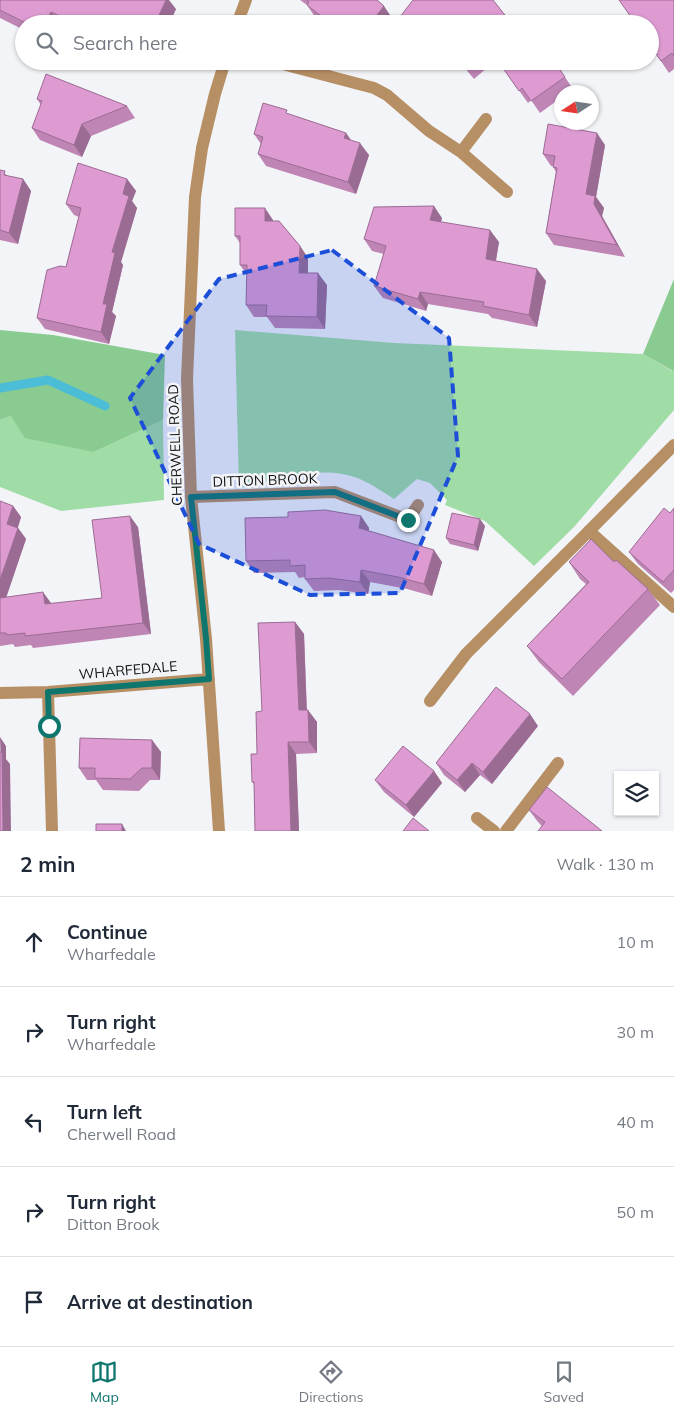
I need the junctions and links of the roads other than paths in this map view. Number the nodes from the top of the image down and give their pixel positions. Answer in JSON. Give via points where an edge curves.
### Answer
{"nodes":[{"id":1,"x":246,"y":0,"type":"edge"},
{"id":2,"x":240,"y":15,"type":"edge"},
{"id":3,"x":222,"y":70,"type":"edge"},
{"id":4,"x":305,"y":70,"type":"edge"},
{"id":5,"x":486,"y":119,"type":"dead end"},
{"id":6,"x":462,"y":152,"type":"junction"},
{"id":7,"x":507,"y":192,"type":"dead end"},
{"id":8,"x":674,"y":445,"type":"edge"},
{"id":9,"x":191,"y":497,"type":"junction"},
{"id":10,"x":418,"y":505,"type":"dead end"},
{"id":11,"x":589,"y":531,"type":"junction"},
{"id":12,"x":674,"y":607,"type":"edge"},
{"id":13,"x":209,"y":679,"type":"junction"},
{"id":14,"x":48,"y":692,"type":"junction"},
{"id":15,"x":0,"y":693,"type":"edge"},
{"id":16,"x":430,"y":701,"type":"dead end"},
{"id":17,"x":558,"y":763,"type":"dead end"},
{"id":18,"x":477,"y":818,"type":"dead end"},
{"id":19,"x":52,"y":831,"type":"edge"},
{"id":20,"x":219,"y":831,"type":"edge"},
{"id":21,"x":494,"y":831,"type":"edge"},
{"id":22,"x":506,"y":831,"type":"edge"}],
"edges":[{"from":1,"to":2,"type":"street"},
{"from":3,"to":9,"type":"street","name":"CHERWELL ROAD","via":[[202,148],[195,197],[187,379]]},
{"from":4,"to":6,"type":"street","via":[[374,88]]},
{"from":5,"to":6,"type":"street"},
{"from":6,"to":7,"type":"street"},
{"from":8,"to":11,"type":"street"},
{"from":9,"to":10,"type":"street","name":"DITTON BROOK","via":[[335,492],[408,520]]},
{"from":9,"to":13,"type":"street","name":"CHERWELL ROAD"},
{"from":11,"to":12,"type":"street"},
{"from":11,"to":16,"type":"street","via":[[466,654]]},
{"from":13,"to":14,"type":"street","name":"WHARFEDALE"},
{"from":13,"to":20,"type":"street","name":"CHERWELL ROAD"},
{"from":14,"to":15,"type":"street","name":"WHARFEDALE"},
{"from":14,"to":19,"type":"street"},
{"from":17,"to":22,"type":"street"},
{"from":18,"to":21,"type":"street"}]}
